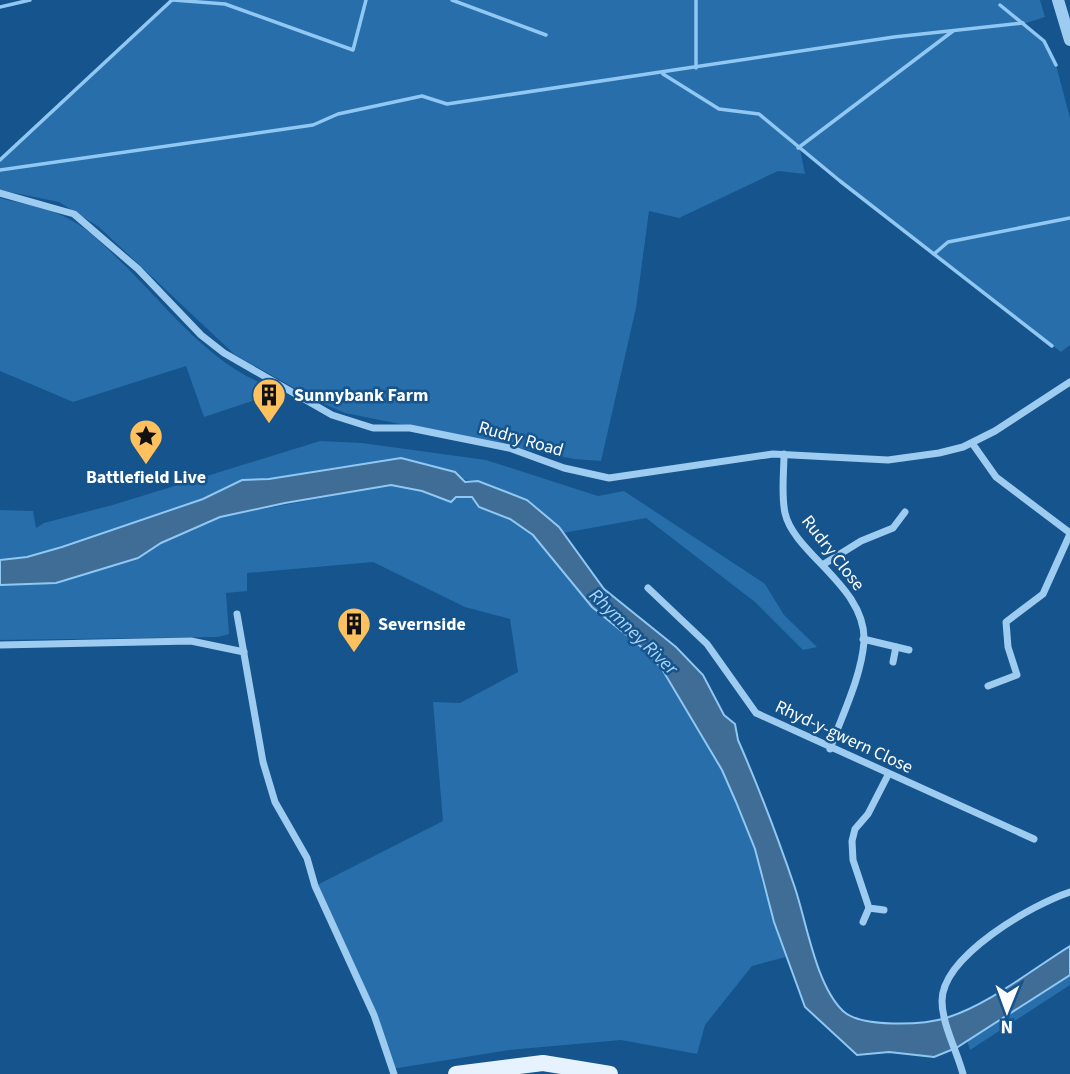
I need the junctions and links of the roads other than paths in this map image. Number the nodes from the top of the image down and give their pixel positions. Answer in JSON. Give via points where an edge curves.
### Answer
{"nodes":[{"id":1,"x":1058,"y":0,"type":"edge"},
{"id":2,"x":1070,"y":40,"type":"edge"},
{"id":3,"x":0,"y":193,"type":"edge"},
{"id":4,"x":1070,"y":382,"type":"edge"},
{"id":5,"x":972,"y":443,"type":"junction"},
{"id":6,"x":784,"y":454,"type":"junction"},
{"id":7,"x":905,"y":512,"type":"dead end"},
{"id":8,"x":1070,"y":533,"type":"edge"},
{"id":9,"x":824,"y":564,"type":"junction"},
{"id":10,"x":648,"y":588,"type":"dead end"},
{"id":11,"x":237,"y":614,"type":"dead end"},
{"id":12,"x":863,"y":639,"type":"junction"},
{"id":13,"x":0,"y":645,"type":"edge"},
{"id":14,"x":896,"y":647,"type":"junction"},
{"id":15,"x":909,"y":650,"type":"dead end"},
{"id":16,"x":244,"y":652,"type":"junction"},
{"id":17,"x":893,"y":662,"type":"dead end"},
{"id":18,"x":988,"y":685,"type":"dead end"},
{"id":19,"x":830,"y":749,"type":"junction"},
{"id":20,"x":888,"y":775,"type":"junction"},
{"id":21,"x":1034,"y":839,"type":"dead end"},
{"id":22,"x":1070,"y":892,"type":"edge"},
{"id":23,"x":869,"y":908,"type":"junction"},
{"id":24,"x":884,"y":910,"type":"dead end"},
{"id":25,"x":863,"y":922,"type":"dead end"},
{"id":26,"x":394,"y":1074,"type":"edge"},
{"id":27,"x":456,"y":1074,"type":"edge"},
{"id":28,"x":610,"y":1074,"type":"edge"},
{"id":29,"x":963,"y":1074,"type":"edge"}],
"edges":[{"from":1,"to":2,"type":"street"},
{"from":3,"to":6,"type":"street","name":"Rudry Road","via":[[74,214],[224,354],[332,415],[373,428],[410,428],[509,448],[609,478]]},
{"from":4,"to":5,"type":"street","name":"Rudry Road"},
{"from":5,"to":6,"type":"street","name":"Rudry Road","via":[[931,455],[888,460]]},
{"from":5,"to":8,"type":"street","via":[[996,477]]},
{"from":6,"to":9,"type":"street","name":"Rudry Close","via":[[785,514],[797,536]]},
{"from":7,"to":9,"type":"street","via":[[892,528]]},
{"from":8,"to":18,"type":"street","via":[[1043,594],[1006,622],[1017,675]]},
{"from":9,"to":12,"type":"street","name":"Rudry Close","via":[[851,599]]},
{"from":10,"to":19,"type":"street","name":"Rhyd-y-gwern Close","via":[[707,645],[756,713]]},
{"from":11,"to":16,"type":"street"},
{"from":12,"to":14,"type":"street"},
{"from":12,"to":19,"type":"street","name":"Rudry Close","via":[[856,675]]},
{"from":13,"to":16,"type":"street","via":[[191,641]]},
{"from":14,"to":15,"type":"street"},
{"from":14,"to":17,"type":"street"},
{"from":16,"to":26,"type":"street","via":[[263,762],[275,802],[307,858]]},
{"from":19,"to":20,"type":"street","name":"Rhyd-y-gwern Close"},
{"from":20,"to":21,"type":"street","name":"Rhyd-y-gwern Close"},
{"from":20,"to":23,"type":"street","via":[[852,841],[853,860]]},
{"from":22,"to":29,"type":"street","via":[[1006,922],[945,985],[945,1018]]},
{"from":23,"to":24,"type":"street"},
{"from":23,"to":25,"type":"street"},
{"from":27,"to":28,"type":"main road","via":[[543,1063]]}]}
